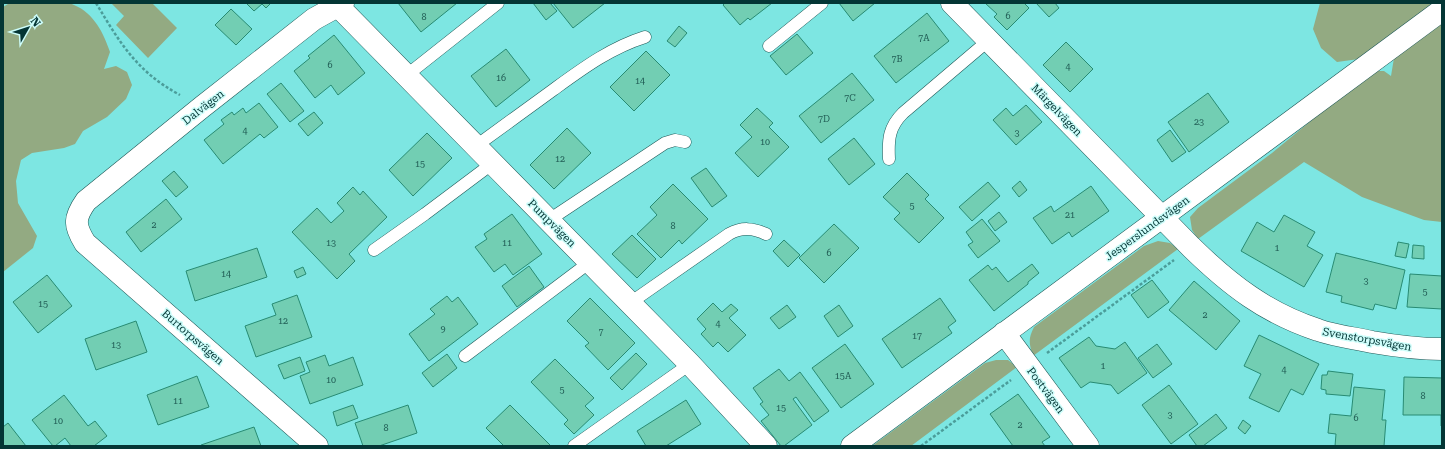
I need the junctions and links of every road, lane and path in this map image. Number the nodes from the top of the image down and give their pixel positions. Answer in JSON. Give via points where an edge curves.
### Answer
{"nodes":[{"id":1,"x":96,"y":3,"type":"edge"},
{"id":2,"x":498,"y":3,"type":"edge"},
{"id":3,"x":822,"y":3,"type":"edge"},
{"id":4,"x":952,"y":3,"type":"edge"},
{"id":5,"x":339,"y":4,"type":"edge"},
{"id":6,"x":1442,"y":10,"type":"edge"},
{"id":7,"x":645,"y":37,"type":"dead end"},
{"id":8,"x":989,"y":40,"type":"junction"},
{"id":9,"x":769,"y":46,"type":"dead end"},
{"id":10,"x":407,"y":75,"type":"junction"},
{"id":11,"x":202,"y":107,"type":"junction"},
{"id":12,"x":685,"y":142,"type":"dead end"},
{"id":13,"x":476,"y":146,"type":"junction"},
{"id":14,"x":889,"y":159,"type":"dead end"},
{"id":15,"x":493,"y":163,"type":"junction"},
{"id":16,"x":1162,"y":218,"type":"junction"},
{"id":17,"x":549,"y":220,"type":"junction"},
{"id":18,"x":76,"y":224,"type":"joint"},
{"id":19,"x":766,"y":234,"type":"dead end"},
{"id":20,"x":1191,"y":248,"type":"junction"},
{"id":21,"x":374,"y":250,"type":"dead end"},
{"id":22,"x":590,"y":262,"type":"junction"},
{"id":23,"x":630,"y":302,"type":"junction"},
{"id":24,"x":1004,"y":333,"type":"junction"},
{"id":25,"x":1442,"y":349,"type":"edge"},
{"id":26,"x":465,"y":356,"type":"dead end"},
{"id":27,"x":690,"y":364,"type":"junction"},
{"id":28,"x":1028,"y":366,"type":"junction"},
{"id":29,"x":317,"y":446,"type":"edge"},
{"id":30,"x":574,"y":446,"type":"edge"},
{"id":31,"x":766,"y":446,"type":"edge"},
{"id":32,"x":852,"y":446,"type":"edge"},
{"id":33,"x":921,"y":446,"type":"edge"},
{"id":34,"x":1088,"y":446,"type":"edge"}],
"edges":[{"from":1,"to":11,"type":"path","via":[[118,39],[141,68],[165,87]]},
{"from":2,"to":10,"type":"lane"},
{"from":3,"to":9,"type":"lane"},
{"from":4,"to":8,"type":"street","name":"Märgelvägen"},
{"from":5,"to":10,"type":"street","name":"Pumpvägen"},
{"from":5,"to":11,"type":"street","name":"Dalvägen","via":[[314,19]]},
{"from":6,"to":16,"type":"street","name":"Jesperslundsvägen"},
{"from":7,"to":13,"type":"lane","via":[[617,48],[588,65]]},
{"from":8,"to":14,"type":"lane","via":[[896,120],[889,137]]},
{"from":8,"to":16,"type":"street","name":"Märgelvägen"},
{"from":10,"to":13,"type":"street","name":"Pumpvägen"},
{"from":11,"to":18,"type":"street","name":"Dalvägen","via":[[86,201],[78,212]]},
{"from":12,"to":17,"type":"lane","via":[[675,140],[665,143]]},
{"from":13,"to":15,"type":"street","name":"Pumpvägen"},
{"from":15,"to":17,"type":"street","name":"Pumpvägen"},
{"from":15,"to":21,"type":"lane"},
{"from":16,"to":20,"type":"street","name":"Svenstorpsvägen"},
{"from":16,"to":24,"type":"street","name":"Jesperslundsvägen"},
{"from":17,"to":22,"type":"street","name":"Pumpvägen"},
{"from":18,"to":29,"type":"street","name":"Burtorpsvägen","via":[[85,243]]},
{"from":19,"to":23,"type":"lane","via":[[757,230],[737,230]]},
{"from":20,"to":25,"type":"street","name":"Svenstorpsvägen","via":[[1217,273],[1249,297],[1283,316],[1319,330],[1355,339]]},
{"from":20,"to":28,"type":"path"},
{"from":22,"to":23,"type":"street","name":"Pumpvägen"},
{"from":22,"to":26,"type":"lane"},
{"from":23,"to":27,"type":"street","name":"Pumpvägen"},
{"from":24,"to":28,"type":"street","name":"Postvägen"},
{"from":24,"to":32,"type":"street","name":"Jesperslundsvägen"},
{"from":27,"to":30,"type":"lane"},
{"from":27,"to":31,"type":"street","name":"Pumpvägen"},
{"from":28,"to":33,"type":"path"},
{"from":28,"to":34,"type":"street","name":"Postvägen"}]}
